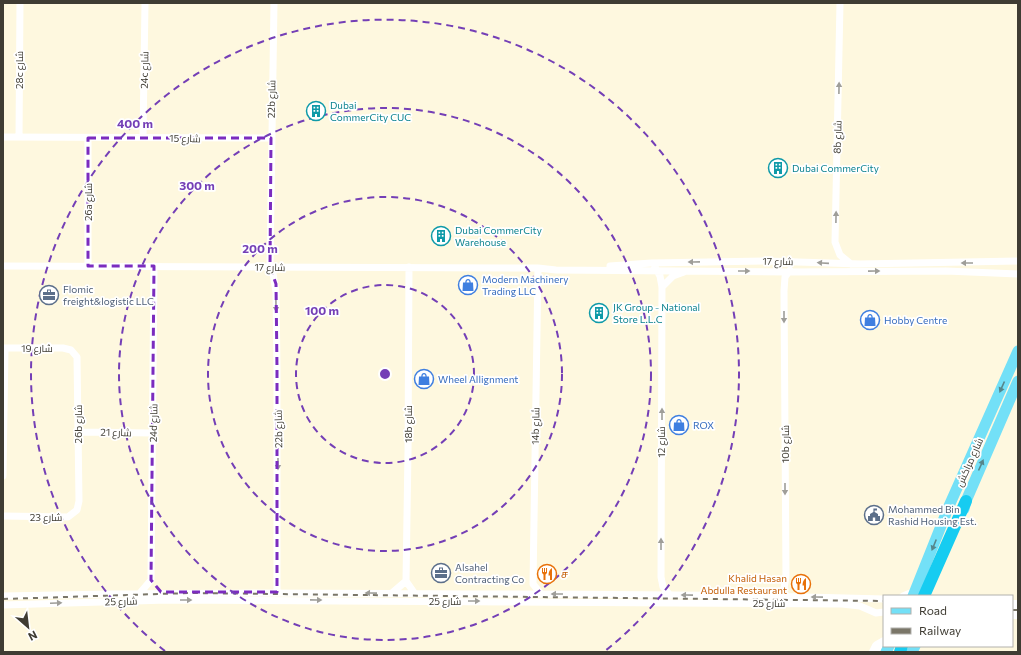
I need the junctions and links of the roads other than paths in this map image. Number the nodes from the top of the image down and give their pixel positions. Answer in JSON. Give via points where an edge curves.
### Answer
{"nodes":[{"id":1,"x":20,"y":3,"type":"edge"},
{"id":2,"x":145,"y":3,"type":"edge"},
{"id":3,"x":274,"y":3,"type":"edge"},
{"id":4,"x":840,"y":3,"type":"edge"},
{"id":5,"x":3,"y":137,"type":"edge"},
{"id":6,"x":19,"y":137,"type":"junction"},
{"id":7,"x":143,"y":137,"type":"junction"},
{"id":8,"x":88,"y":138,"type":"junction"},
{"id":9,"x":271,"y":138,"type":"junction"},
{"id":10,"x":651,"y":262,"type":"junction"},
{"id":11,"x":806,"y":262,"type":"junction"},
{"id":12,"x":1018,"y":262,"type":"edge"},
{"id":13,"x":851,"y":264,"type":"junction"},
{"id":14,"x":3,"y":266,"type":"edge"},
{"id":15,"x":88,"y":266,"type":"junction"},
{"id":16,"x":154,"y":266,"type":"junction"},
{"id":17,"x":271,"y":267,"type":"junction"},
{"id":18,"x":409,"y":267,"type":"junction"},
{"id":19,"x":538,"y":268,"type":"junction"},
{"id":20,"x":658,"y":270,"type":"junction"},
{"id":21,"x":692,"y":271,"type":"junction"},
{"id":22,"x":1018,"y":271,"type":"edge"},
{"id":23,"x":774,"y":272,"type":"junction"},
{"id":24,"x":788,"y":272,"type":"junction"},
{"id":25,"x":1006,"y":273,"type":"junction"},
{"id":26,"x":1018,"y":274,"type":"edge"},
{"id":27,"x":662,"y":287,"type":"junction"},
{"id":28,"x":784,"y":290,"type":"junction"},
{"id":29,"x":4,"y":348,"type":"edge"},
{"id":30,"x":71,"y":350,"type":"joint"},
{"id":31,"x":1018,"y":351,"type":"edge"},
{"id":32,"x":1018,"y":381,"type":"edge"},
{"id":33,"x":78,"y":432,"type":"junction"},
{"id":34,"x":153,"y":433,"type":"junction"},
{"id":35,"x":3,"y":476,"type":"edge"},
{"id":36,"x":79,"y":501,"type":"joint"},
{"id":37,"x":966,"y":501,"type":"junction"},
{"id":38,"x":3,"y":516,"type":"edge"},
{"id":39,"x":151,"y":580,"type":"junction"},
{"id":40,"x":406,"y":581,"type":"junction"},
{"id":41,"x":533,"y":584,"type":"junction"},
{"id":42,"x":161,"y":592,"type":"junction"},
{"id":43,"x":277,"y":592,"type":"junction"},
{"id":44,"x":140,"y":593,"type":"junction"},
{"id":45,"x":392,"y":593,"type":"junction"},
{"id":46,"x":414,"y":594,"type":"junction"},
{"id":47,"x":524,"y":594,"type":"junction"},
{"id":48,"x":541,"y":594,"type":"junction"},
{"id":49,"x":917,"y":594,"type":"edge"},
{"id":50,"x":670,"y":595,"type":"junction"},
{"id":51,"x":930,"y":595,"type":"edge"},
{"id":52,"x":3,"y":596,"type":"edge"},
{"id":53,"x":778,"y":596,"type":"junction"},
{"id":54,"x":883,"y":599,"type":"edge"},
{"id":55,"x":841,"y":601,"type":"junction"},
{"id":56,"x":3,"y":605,"type":"edge"},
{"id":57,"x":883,"y":612,"type":"edge"},
{"id":58,"x":883,"y":643,"type":"edge"},
{"id":59,"x":874,"y":652,"type":"edge"}],
"edges":[{"from":1,"to":6,"type":"street","name":"28c شارع"},
{"from":2,"to":7,"type":"street","name":"24c شارع"},
{"from":3,"to":9,"type":"street","name":"22b شارع"},
{"from":13,"to":4,"type":"street","name":"8b شارع","one_way":true,"via":[[840,255],[835,242]]},
{"from":5,"to":6,"type":"street","name":"شارع 15"},
{"from":6,"to":8,"type":"street","name":"شارع 15"},
{"from":7,"to":8,"type":"street","name":"شارع 15"},
{"from":7,"to":9,"type":"street","name":"شارع 15"},
{"from":8,"to":15,"type":"street","name":"26a شارع"},
{"from":9,"to":17,"type":"street","name":"22b شارع"},
{"from":11,"to":10,"type":"street","name":"شارع 17","one_way":true},
{"from":10,"to":19,"type":"street","name":"شارع 17"},
{"from":10,"to":20,"type":"street","name":"شارع 12"},
{"from":13,"to":11,"type":"street","name":"شارع 17","one_way":true},
{"from":11,"to":24,"type":"street"},
{"from":12,"to":13,"type":"street","name":"شارع 17","one_way":true},
{"from":14,"to":15,"type":"street","name":"شارع 17"},
{"from":15,"to":16,"type":"street","name":"شارع 17"},
{"from":16,"to":17,"type":"street","name":"شارع 17"},
{"from":16,"to":34,"type":"street","name":"24d شارع"},
{"from":17,"to":18,"type":"street","name":"شارع 17"},
{"from":17,"to":43,"type":"street","name":"22b شارع","one_way":true,"via":[[276,292]]},
{"from":18,"to":19,"type":"street","name":"شارع 17"},
{"from":18,"to":40,"type":"street","name":"18b شارع"},
{"from":19,"to":20,"type":"street","name":"شارع 17"},
{"from":19,"to":41,"type":"street","name":"14b شارع"},
{"from":20,"to":21,"type":"street","name":"شارع 17"},
{"from":20,"to":27,"type":"street","name":"شارع 12"},
{"from":21,"to":23,"type":"street","name":"شارع 17","one_way":true},
{"from":21,"to":27,"type":"street","via":[[673,276]]},
{"from":22,"to":25,"type":"street"},
{"from":23,"to":24,"type":"street","name":"شارع 17"},
{"from":23,"to":28,"type":"street","name":"10b شارع","via":[[781,280]]},
{"from":24,"to":25,"type":"street","name":"شارع 17","one_way":true},
{"from":24,"to":28,"type":"street","name":"10b شارع"},
{"from":25,"to":26,"type":"street","name":"شارع 17"},
{"from":50,"to":27,"type":"street","name":"شارع 12","one_way":true,"via":[[663,587],[661,577]]},
{"from":28,"to":53,"type":"street","name":"10b شارع","one_way":true,"via":[[786,577],[784,588]]},
{"from":29,"to":30,"type":"street","name":"شارع 19"},
{"from":29,"to":35,"type":"street"},
{"from":30,"to":33,"type":"street","name":"26b شارع","via":[[78,362]]},
{"from":31,"to":49,"type":"main road","name":"شارع مراكش","one_way":true,"via":[[949,506]]},
{"from":37,"to":32,"type":"main road","name":"شارع مراكش","one_way":true},
{"from":33,"to":34,"type":"street","name":"شارع 21"},
{"from":33,"to":36,"type":"street","name":"26b شارع"},
{"from":34,"to":39,"type":"street","name":"24d شارع"},
{"from":36,"to":38,"type":"street","name":"شارع 23","via":[[77,510],[68,517]]},
{"from":37,"to":49,"type":"highway"},
{"from":37,"to":51,"type":"main road","name":"شارع مراكش"},
{"from":39,"to":42,"type":"street"},
{"from":39,"to":44,"type":"street"},
{"from":40,"to":45,"type":"street"},
{"from":40,"to":46,"type":"street"},
{"from":41,"to":47,"type":"street"},
{"from":41,"to":48,"type":"street"},
{"from":42,"to":43,"type":"street","name":"شارع 25"},
{"from":42,"to":44,"type":"street","name":"شارع 25"},
{"from":45,"to":43,"type":"street","name":"شارع 25","one_way":true},
{"from":44,"to":52,"type":"street","name":"شارع 25"},
{"from":45,"to":46,"type":"street","name":"شارع 25"},
{"from":46,"to":47,"type":"street","name":"شارع 25"},
{"from":47,"to":48,"type":"street","name":"شارع 25"},
{"from":50,"to":48,"type":"street","name":"شارع 25","one_way":true},
{"from":53,"to":50,"type":"street","name":"شارع 25","one_way":true},
{"from":55,"to":53,"type":"street","name":"شارع 25","one_way":true},
{"from":54,"to":55,"type":"street","name":"شارع 25"},
{"from":56,"to":55,"type":"street","name":"شارع 25","one_way":true,"via":[[161,600]]},
{"from":55,"to":57,"type":"street","name":"شارع 25","via":[[876,613]]},
{"from":58,"to":59,"type":"street"}]}
